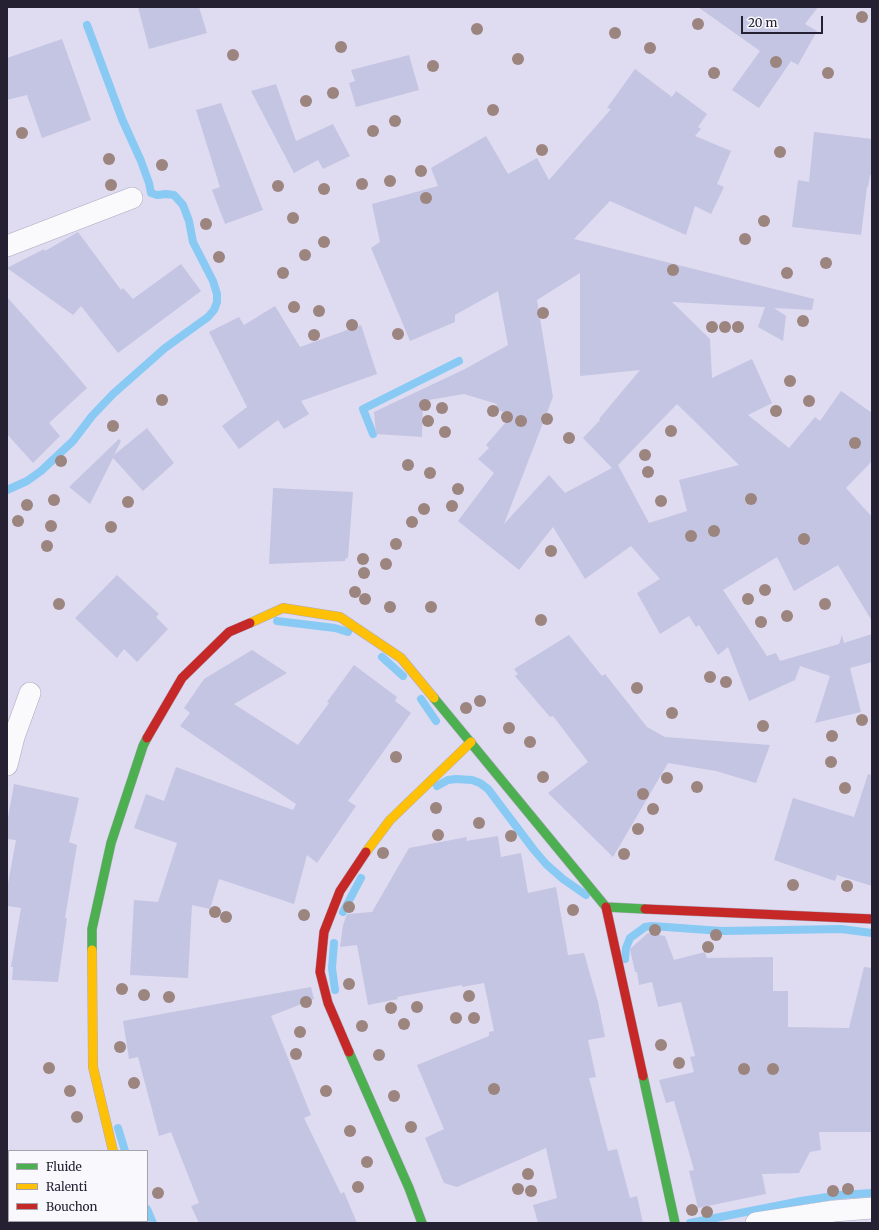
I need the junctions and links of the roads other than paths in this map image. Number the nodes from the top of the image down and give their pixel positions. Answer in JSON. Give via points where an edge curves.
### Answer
{"nodes":[{"id":1,"x":132,"y":198,"type":"dead end"},
{"id":2,"x":7,"y":246,"type":"edge"},
{"id":3,"x":30,"y":693,"type":"dead end"},
{"id":4,"x":471,"y":742,"type":"junction"},
{"id":5,"x":7,"y":765,"type":"edge"},
{"id":6,"x":606,"y":907,"type":"junction"},
{"id":7,"x":872,"y":919,"type":"edge"},
{"id":8,"x":113,"y":1150,"type":"edge"},
{"id":9,"x":872,"y":1208,"type":"edge"},
{"id":10,"x":422,"y":1223,"type":"edge"},
{"id":11,"x":675,"y":1223,"type":"edge"},
{"id":12,"x":756,"y":1223,"type":"edge"}],
"edges":[{"from":1,"to":2,"type":"street"},
{"from":3,"to":5,"type":"street"},
{"from":4,"to":6,"type":"street"},
{"from":4,"to":8,"type":"street","via":[[401,658],[340,617],[282,608],[229,632],[182,678],[143,746],[111,843],[92,929],[93,1067]]},
{"from":4,"to":10,"type":"street","via":[[390,820],[340,891],[324,932],[320,972],[328,1003]]},
{"from":6,"to":7,"type":"street"},
{"from":6,"to":11,"type":"street"},
{"from":9,"to":12,"type":"street"}]}
